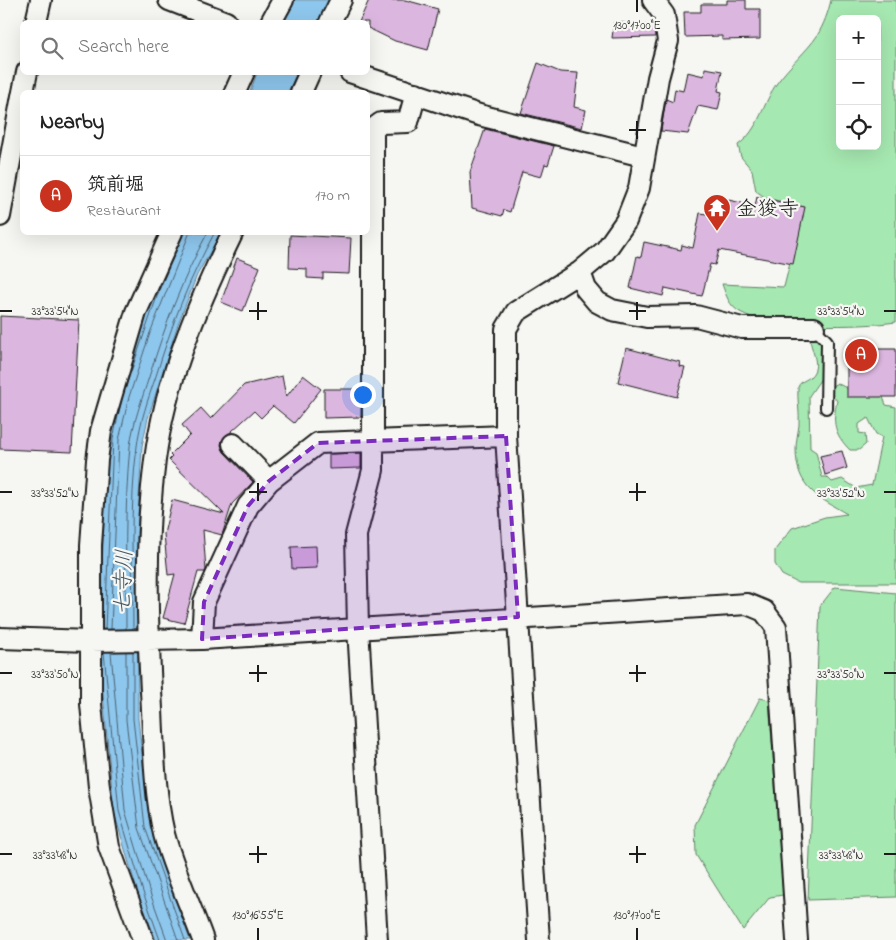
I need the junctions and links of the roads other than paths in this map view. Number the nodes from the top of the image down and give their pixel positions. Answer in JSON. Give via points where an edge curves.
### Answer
{"nodes":[{"id":1,"x":41,"y":0,"type":"edge"},
{"id":2,"x":169,"y":0,"type":"edge"},
{"id":3,"x":283,"y":0,"type":"edge"},
{"id":4,"x":341,"y":0,"type":"edge"},
{"id":5,"x":653,"y":0,"type":"edge"},
{"id":6,"x":36,"y":20,"type":"edge"},
{"id":7,"x":221,"y":20,"type":"edge"},
{"id":8,"x":272,"y":20,"type":"edge"},
{"id":9,"x":331,"y":20,"type":"edge"},
{"id":10,"x":26,"y":75,"type":"edge"},
{"id":11,"x":243,"y":75,"type":"edge"},
{"id":12,"x":309,"y":75,"type":"edge"},
{"id":13,"x":359,"y":75,"type":"edge"},
{"id":14,"x":23,"y":90,"type":"edge"},
{"id":15,"x":236,"y":90,"type":"edge"},
{"id":16,"x":302,"y":90,"type":"edge"},
{"id":17,"x":416,"y":93,"type":"junction"},
{"id":18,"x":20,"y":107,"type":"edge"},
{"id":19,"x":643,"y":156,"type":"junction"},
{"id":20,"x":0,"y":216,"type":"edge"},
{"id":21,"x":171,"y":235,"type":"edge"},
{"id":22,"x":232,"y":235,"type":"edge"},
{"id":23,"x":580,"y":272,"type":"junction"},
{"id":24,"x":814,"y":328,"type":"joint"},
{"id":25,"x":826,"y":408,"type":"dead end"},
{"id":26,"x":506,"y":436,"type":"junction"},
{"id":27,"x":374,"y":441,"type":"junction"},
{"id":28,"x":233,"y":444,"type":"dead end"},
{"id":29,"x":270,"y":480,"type":"junction"},
{"id":30,"x":518,"y":617,"type":"junction"},
{"id":31,"x":358,"y":628,"type":"junction"},
{"id":32,"x":0,"y":638,"type":"edge"},
{"id":33,"x":202,"y":639,"type":"junction"},
{"id":34,"x":149,"y":640,"type":"junction"},
{"id":35,"x":90,"y":641,"type":"junction"},
{"id":36,"x":143,"y":940,"type":"edge"},
{"id":37,"x":204,"y":940,"type":"edge"},
{"id":38,"x":377,"y":940,"type":"edge"},
{"id":39,"x":539,"y":940,"type":"edge"},
{"id":40,"x":797,"y":940,"type":"edge"}],
"edges":[{"from":1,"to":6,"type":"street"},
{"from":2,"to":7,"type":"street"},
{"from":3,"to":8,"type":"street"},
{"from":4,"to":9,"type":"street"},
{"from":5,"to":19,"type":"street","via":[[664,15],[668,41]]},
{"from":10,"to":14,"type":"street"},
{"from":11,"to":15,"type":"street"},
{"from":12,"to":16,"type":"street"},
{"from":13,"to":17,"type":"street"},
{"from":17,"to":19,"type":"street","via":[[479,115]]},
{"from":17,"to":27,"type":"street","via":[[408,122],[381,122],[373,129]]},
{"from":18,"to":20,"type":"street"},
{"from":19,"to":23,"type":"street","via":[[638,188],[626,221],[605,251]]},
{"from":21,"to":35,"type":"street","via":[[136,312],[101,431],[92,528]]},
{"from":22,"to":34,"type":"street","via":[[203,294],[167,398],[149,519]]},
{"from":23,"to":24,"type":"street","via":[[586,290],[596,302],[612,310],[647,316],[696,316],[742,328]]},
{"from":23,"to":26,"type":"street","via":[[516,312],[506,329]]},
{"from":24,"to":25,"type":"lane","via":[[827,341]]},
{"from":26,"to":27,"type":"street"},
{"from":26,"to":30,"type":"street"},
{"from":27,"to":29,"type":"street","via":[[318,443]]},
{"from":27,"to":31,"type":"street","via":[[373,470],[356,535]]},
{"from":28,"to":29,"type":"street"},
{"from":29,"to":33,"type":"street","via":[[248,506],[204,602]]},
{"from":30,"to":31,"type":"street"},
{"from":30,"to":39,"type":"street"},
{"from":30,"to":40,"type":"street","via":[[747,604],[764,611],[776,627]]},
{"from":31,"to":33,"type":"street"},
{"from":31,"to":38,"type":"street"},
{"from":32,"to":35,"type":"street"},
{"from":33,"to":34,"type":"street"},
{"from":34,"to":35,"type":"street"},
{"from":34,"to":37,"type":"street","via":[[157,792],[164,835]]},
{"from":35,"to":36,"type":"street","via":[[91,704],[109,847]]}]}
